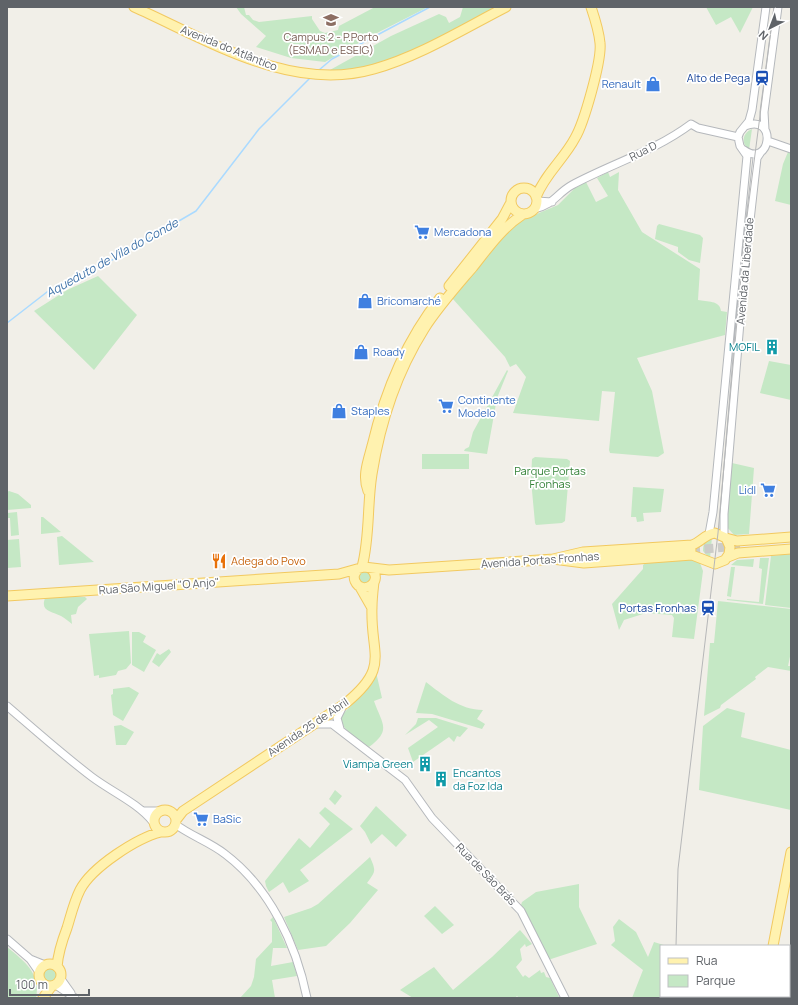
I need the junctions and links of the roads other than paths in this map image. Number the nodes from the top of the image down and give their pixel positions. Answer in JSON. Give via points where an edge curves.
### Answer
{"nodes":[{"id":1,"x":134,"y":7,"type":"edge"},
{"id":2,"x":506,"y":7,"type":"edge"},
{"id":3,"x":591,"y":7,"type":"edge"},
{"id":4,"x":766,"y":7,"type":"edge"},
{"id":5,"x":778,"y":7,"type":"edge"},
{"id":6,"x":745,"y":126,"type":"junction"},
{"id":7,"x":765,"y":130,"type":"junction"},
{"id":8,"x":738,"y":137,"type":"junction"},
{"id":9,"x":768,"y":141,"type":"junction"},
{"id":10,"x":791,"y":149,"type":"edge"},
{"id":11,"x":744,"y":150,"type":"junction"},
{"id":12,"x":761,"y":152,"type":"junction"},
{"id":13,"x":542,"y":183,"type":"junction"},
{"id":14,"x":527,"y":188,"type":"junction"},
{"id":15,"x":536,"y":202,"type":"junction"},
{"id":16,"x":510,"y":204,"type":"junction"},
{"id":17,"x":522,"y":214,"type":"junction"},
{"id":18,"x":370,"y":494,"type":"junction"},
{"id":19,"x":709,"y":534,"type":"junction"},
{"id":20,"x":725,"y":537,"type":"junction"},
{"id":21,"x":791,"y":537,"type":"edge"},
{"id":22,"x":701,"y":541,"type":"junction"},
{"id":23,"x":791,"y":543,"type":"edge"},
{"id":24,"x":740,"y":546,"type":"tunnel mouth"},
{"id":25,"x":791,"y":549,"type":"edge"},
{"id":26,"x":690,"y":550,"type":"tunnel mouth"},
{"id":27,"x":728,"y":557,"type":"junction"},
{"id":28,"x":703,"y":558,"type":"junction"},
{"id":29,"x":553,"y":559,"type":"junction"},
{"id":30,"x":365,"y":568,"type":"junction"},
{"id":31,"x":389,"y":570,"type":"junction"},
{"id":32,"x":339,"y":574,"type":"junction"},
{"id":33,"x":312,"y":575,"type":"joint"},
{"id":34,"x":375,"y":580,"type":"junction"},
{"id":35,"x":358,"y":585,"type":"junction"},
{"id":36,"x":7,"y":596,"type":"edge"},
{"id":37,"x":372,"y":608,"type":"junction"},
{"id":38,"x":346,"y":703,"type":"junction"},
{"id":39,"x":7,"y":706,"type":"edge"},
{"id":40,"x":314,"y":724,"type":"junction"},
{"id":41,"x":341,"y":731,"type":"junction"},
{"id":42,"x":144,"y":811,"type":"junction"},
{"id":43,"x":159,"y":811,"type":"junction"},
{"id":44,"x":176,"y":822,"type":"junction"},
{"id":45,"x":154,"y":823,"type":"junction"},
{"id":46,"x":161,"y":832,"type":"junction"},
{"id":47,"x":147,"y":835,"type":"junction"},
{"id":48,"x":791,"y":852,"type":"edge"},
{"id":49,"x":7,"y":939,"type":"edge"},
{"id":50,"x":773,"y":945,"type":"edge"},
{"id":51,"x":48,"y":967,"type":"junction"},
{"id":52,"x":53,"y":984,"type":"junction"},
{"id":53,"x":74,"y":997,"type":"edge"},
{"id":54,"x":42,"y":998,"type":"edge"},
{"id":55,"x":306,"y":998,"type":"edge"},
{"id":56,"x":565,"y":998,"type":"edge"}],
"edges":[{"from":1,"to":2,"type":"main road","name":"Avenida do Atlântico","via":[[266,65],[292,72],[328,75],[362,72],[400,60]]},
{"from":3,"to":13,"type":"main road","via":[[600,44],[595,78],[576,137],[562,160]]},
{"from":4,"to":6,"type":"street","via":[[752,110]]},
{"from":5,"to":7,"type":"street","via":[[764,112]]},
{"from":6,"to":7,"type":"street","via":[[757,124]]},
{"from":6,"to":8,"type":"street"},
{"from":7,"to":9,"type":"street"},
{"from":8,"to":11,"type":"street"},
{"from":8,"to":15,"type":"street","name":"Rua D","via":[[691,124],[659,143],[570,186],[546,207]]},
{"from":9,"to":10,"type":"street"},
{"from":9,"to":12,"type":"street"},
{"from":11,"to":12,"type":"street","via":[[752,154]]},
{"from":11,"to":19,"type":"street","name":"Avenida da Liberdade","via":[[747,156]]},
{"from":12,"to":20,"type":"street","name":"Avenida da Liberdade","via":[[757,158],[744,274],[724,506]]},
{"from":13,"to":14,"type":"main road"},
{"from":13,"to":15,"type":"main road"},
{"from":14,"to":15,"type":"main road","via":[[534,193]]},
{"from":14,"to":16,"type":"main road","via":[[514,191]]},
{"from":15,"to":17,"type":"main road","via":[[527,214]]},
{"from":16,"to":17,"type":"main road","via":[[514,211]]},
{"from":16,"to":18,"type":"main road","via":[[502,220],[426,315],[404,352],[388,389],[373,441],[365,477]]},
{"from":17,"to":18,"type":"main road","via":[[508,224],[446,300],[416,343],[384,422],[372,473]]},
{"from":18,"to":30,"type":"main road"},
{"from":19,"to":20,"type":"main road","via":[[717,533]]},
{"from":19,"to":22,"type":"main road"},
{"from":20,"to":21,"type":"main road","via":[[737,541]]},
{"from":20,"to":27,"type":"main road","via":[[730,547]]},
{"from":22,"to":28,"type":"main road","via":[[700,550]]},
{"from":22,"to":29,"type":"main road","via":[[692,545],[583,552]]},
{"from":23,"to":24,"type":"main road"},
{"from":25,"to":27,"type":"main road","via":[[738,553]]},
{"from":26,"to":29,"type":"main road","name":"Avenida Portas Fronhas"},
{"from":27,"to":28,"type":"main road","via":[[714,564]]},
{"from":28,"to":29,"type":"main road","via":[[692,555],[584,563]]},
{"from":29,"to":31,"type":"main road","name":"Avenida Portas Fronhas"},
{"from":30,"to":31,"type":"main road","name":"Avenida Portas Fronhas"},
{"from":30,"to":32,"type":"main road","name":"Avenida Portas Fronhas"},
{"from":30,"to":34,"type":"main road","via":[[374,572]]},
{"from":30,"to":35,"type":"main road","via":[[355,575]]},
{"from":31,"to":34,"type":"main road","name":"Avenida Portas Fronhas"},
{"from":32,"to":33,"type":"main road","name":"Avenida Portas Fronhas"},
{"from":32,"to":35,"type":"main road"},
{"from":33,"to":36,"type":"main road","name":"Rua São Miguel \"O Anjo\""},
{"from":34,"to":35,"type":"main road","via":[[366,588]]},
{"from":34,"to":37,"type":"main road","name":"Avenida 25 de Abril"},
{"from":35,"to":37,"type":"main road","name":"Avenida 25 de Abril"},
{"from":37,"to":38,"type":"main road","name":"Avenida 25 de Abril","via":[[375,662],[367,682]]},
{"from":38,"to":40,"type":"main road","name":"Avenida 25 de Abril"},
{"from":38,"to":41,"type":"street","via":[[337,718]]},
{"from":39,"to":42,"type":"street","via":[[91,776],[122,799]]},
{"from":40,"to":41,"type":"street","name":"Rua de São Brás","via":[[328,723]]},
{"from":40,"to":44,"type":"main road","name":"Avenida 25 de Abril","via":[[183,811]]},
{"from":41,"to":56,"type":"street","name":"Rua de São Brás","via":[[405,780],[433,819],[521,911]]},
{"from":42,"to":43,"type":"street"},
{"from":42,"to":45,"type":"street"},
{"from":43,"to":44,"type":"main road","name":"Avenida 25 de Abril","via":[[166,810]]},
{"from":43,"to":45,"type":"main road","name":"Avenida 25 de Abril"},
{"from":44,"to":46,"type":"main road","name":"Avenida 25 de Abril","via":[[168,832]]},
{"from":44,"to":55,"type":"street","via":[[225,854],[256,883],[285,931]]},
{"from":45,"to":46,"type":"main road"},
{"from":45,"to":47,"type":"main road","name":"Avenida 25 de Abril"},
{"from":46,"to":47,"type":"main road","name":"Avenida 25 de Abril"},
{"from":47,"to":51,"type":"main road","name":"Avenida 25 de Abril","via":[[98,868],[84,884],[77,897],[58,955]]},
{"from":48,"to":50,"type":"main road"},
{"from":49,"to":51,"type":"street","via":[[30,959]]},
{"from":51,"to":52,"type":"main road","name":"Avenida 25 de Abril","via":[[61,972]]},
{"from":51,"to":52,"type":"main road","name":"Avenida 25 de Abril","via":[[39,979]]},
{"from":52,"to":53,"type":"street"},
{"from":52,"to":54,"type":"main road","name":"Avenida 25 de Abril"}]}
